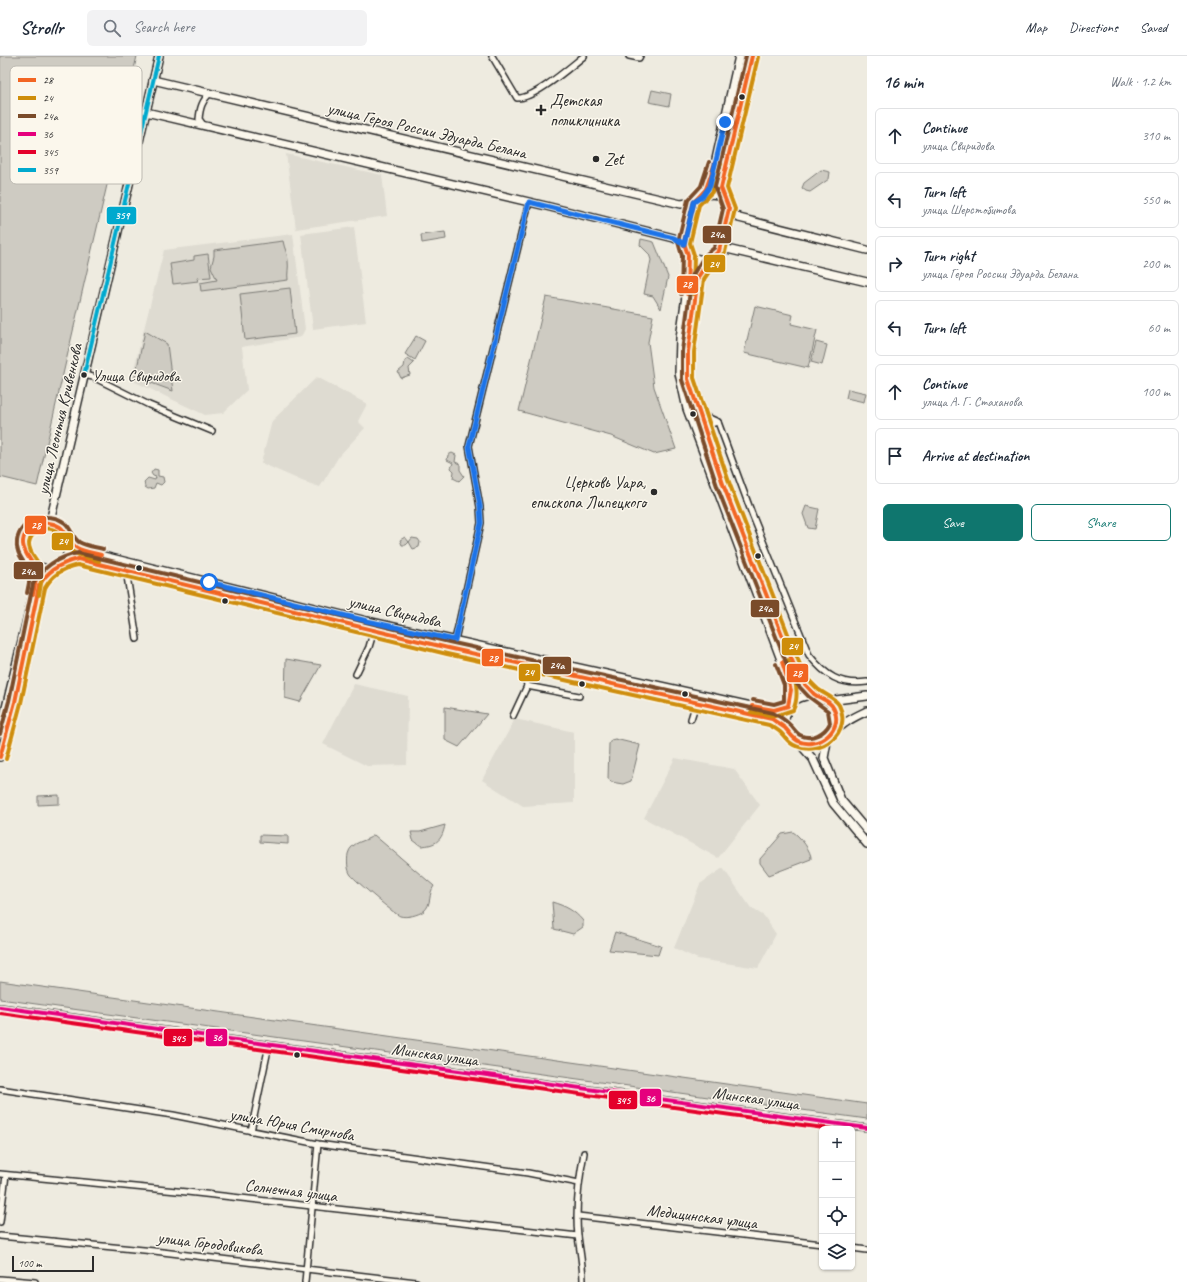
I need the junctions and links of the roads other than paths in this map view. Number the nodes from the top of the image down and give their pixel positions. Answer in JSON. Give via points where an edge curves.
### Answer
{"nodes":[{"id":1,"x":159,"y":56,"type":"edge"},
{"id":2,"x":492,"y":56,"type":"edge"},
{"id":3,"x":584,"y":56,"type":"edge"},
{"id":4,"x":629,"y":56,"type":"edge"},
{"id":5,"x":640,"y":56,"type":"edge"},
{"id":6,"x":740,"y":56,"type":"edge"},
{"id":7,"x":752,"y":56,"type":"edge"},
{"id":8,"x":153,"y":80,"type":"junction"},
{"id":9,"x":210,"y":93,"type":"junction"},
{"id":10,"x":146,"y":112,"type":"junction"},
{"id":11,"x":204,"y":126,"type":"junction"},
{"id":12,"x":142,"y":129,"type":"edge"},
{"id":13,"x":129,"y":184,"type":"edge"},
{"id":14,"x":703,"y":196,"type":"junction"},
{"id":15,"x":725,"y":199,"type":"junction"},
{"id":16,"x":529,"y":202,"type":"junction"},
{"id":17,"x":694,"y":202,"type":"junction"},
{"id":18,"x":729,"y":209,"type":"junction"},
{"id":19,"x":684,"y":244,"type":"junction"},
{"id":20,"x":867,"y":250,"type":"edge"},
{"id":21,"x":720,"y":251,"type":"junction"},
{"id":22,"x":688,"y":255,"type":"junction"},
{"id":23,"x":710,"y":259,"type":"junction"},
{"id":24,"x":867,"y":282,"type":"edge"},
{"id":25,"x":84,"y":374,"type":"junction"},
{"id":26,"x":698,"y":413,"type":"junction"},
{"id":27,"x":718,"y":422,"type":"junction"},
{"id":28,"x":702,"y":426,"type":"junction"},
{"id":29,"x":212,"y":431,"type":"dead end"},
{"id":30,"x":50,"y":522,"type":"junction"},
{"id":31,"x":70,"y":542,"type":"junction"},
{"id":32,"x":61,"y":563,"type":"junction"},
{"id":33,"x":34,"y":565,"type":"junction"},
{"id":34,"x":54,"y":568,"type":"junction"},
{"id":35,"x":126,"y":570,"type":"junction"},
{"id":36,"x":374,"y":630,"type":"junction"},
{"id":37,"x":136,"y":639,"type":"dead end"},
{"id":38,"x":455,"y":640,"type":"junction"},
{"id":39,"x":524,"y":664,"type":"junction"},
{"id":40,"x":356,"y":674,"type":"dead end"},
{"id":41,"x":867,"y":682,"type":"edge"},
{"id":42,"x":527,"y":686,"type":"junction"},
{"id":43,"x":817,"y":695,"type":"junction"},
{"id":44,"x":579,"y":696,"type":"dead end"},
{"id":45,"x":867,"y":696,"type":"edge"},
{"id":46,"x":828,"y":701,"type":"junction"},
{"id":47,"x":696,"y":703,"type":"junction"},
{"id":48,"x":790,"y":704,"type":"junction"},
{"id":49,"x":867,"y":711,"type":"edge"},
{"id":50,"x":513,"y":716,"type":"dead end"},
{"id":51,"x":691,"y":720,"type":"dead end"},
{"id":52,"x":786,"y":729,"type":"junction"},
{"id":53,"x":0,"y":733,"type":"edge"},
{"id":54,"x":830,"y":734,"type":"junction"},
{"id":55,"x":797,"y":741,"type":"junction"},
{"id":56,"x":0,"y":758,"type":"edge"},
{"id":57,"x":867,"y":831,"type":"edge"},
{"id":58,"x":867,"y":844,"type":"edge"},
{"id":59,"x":0,"y":1007,"type":"edge"},
{"id":60,"x":269,"y":1045,"type":"junction"},
{"id":61,"x":0,"y":1089,"type":"edge"},
{"id":62,"x":867,"y":1128,"type":"edge"},
{"id":63,"x":251,"y":1131,"type":"junction"},
{"id":64,"x":318,"y":1144,"type":"junction"},
{"id":65,"x":584,"y":1152,"type":"dead end"},
{"id":66,"x":0,"y":1174,"type":"edge"},
{"id":67,"x":6,"y":1175,"type":"junction"},
{"id":68,"x":579,"y":1183,"type":"junction"},
{"id":69,"x":313,"y":1207,"type":"junction"},
{"id":70,"x":578,"y":1216,"type":"junction"},
{"id":71,"x":0,"y":1222,"type":"edge"},
{"id":72,"x":0,"y":1236,"type":"edge"},
{"id":73,"x":578,"y":1236,"type":"junction"},
{"id":74,"x":819,"y":1244,"type":"edge"},
{"id":75,"x":855,"y":1248,"type":"edge"},
{"id":76,"x":867,"y":1250,"type":"edge"},
{"id":77,"x":306,"y":1268,"type":"junction"},
{"id":78,"x":0,"y":1279,"type":"edge"},
{"id":79,"x":35,"y":1282,"type":"edge"},
{"id":80,"x":305,"y":1282,"type":"edge"},
{"id":81,"x":416,"y":1282,"type":"edge"},
{"id":82,"x":583,"y":1282,"type":"edge"}],
"edges":[{"from":1,"to":8,"type":"street"},
{"from":2,"to":3,"type":"street","via":[[517,98],[524,98],[560,76]]},
{"from":4,"to":5,"type":"street"},
{"from":6,"to":14,"type":"street","via":[[710,186]]},
{"from":7,"to":15,"type":"street","via":[[721,188]]},
{"from":8,"to":9,"type":"street","name":"улица Героя России Эдуарда Белана"},
{"from":8,"to":10,"type":"street","name":"улица Леонтия Кривенкова"},
{"from":9,"to":11,"type":"street","via":[[202,100],[199,114]]},
{"from":9,"to":17,"type":"street","name":"улица Героя России Эдуарда Белана","via":[[659,199],[682,204]]},
{"from":10,"to":11,"type":"street"},
{"from":10,"to":12,"type":"street","name":"улица Леонтия Кривенкова"},
{"from":11,"to":16,"type":"street"},
{"from":13,"to":25,"type":"street","name":"улица Леонтия Кривенкова"},
{"from":14,"to":15,"type":"street","via":[[711,193]]},
{"from":14,"to":17,"type":"street"},
{"from":15,"to":18,"type":"street"},
{"from":16,"to":19,"type":"street","via":[[674,238]]},
{"from":16,"to":38,"type":"street","via":[[469,446],[481,523]]},
{"from":17,"to":19,"type":"street"},
{"from":18,"to":20,"type":"street","via":[[739,218]]},
{"from":18,"to":21,"type":"street"},
{"from":19,"to":22,"type":"street"},
{"from":21,"to":23,"type":"street"},
{"from":21,"to":24,"type":"street","via":[[727,249]]},
{"from":22,"to":23,"type":"street","via":[[698,260]]},
{"from":22,"to":48,"type":"street","via":[[689,275],[680,338],[679,373],[687,409],[790,681]]},
{"from":23,"to":26,"type":"street","via":[[698,277],[688,352],[688,378]]},
{"from":25,"to":29,"type":"street"},
{"from":25,"to":30,"type":"street","name":"улица Леонтия Кривенкова"},
{"from":26,"to":27,"type":"street"},
{"from":26,"to":28,"type":"street"},
{"from":27,"to":28,"type":"street"},
{"from":27,"to":41,"type":"street","via":[[809,655],[821,670],[834,679]]},
{"from":28,"to":43,"type":"street","via":[[800,678]]},
{"from":30,"to":31,"type":"street","via":[[62,528]]},
{"from":30,"to":33,"type":"street","via":[[34,526],[26,534],[23,542],[28,560]]},
{"from":31,"to":32,"type":"street","via":[[67,555]]},
{"from":31,"to":38,"type":"street","name":"улица Свиридова","via":[[83,551]]},
{"from":32,"to":34,"type":"street"},
{"from":32,"to":35,"type":"street","name":"улица Свиридова","via":[[78,559]]},
{"from":33,"to":34,"type":"street","via":[[40,568]]},
{"from":33,"to":53,"type":"street","via":[[37,576]]},
{"from":34,"to":56,"type":"street","via":[[42,579],[39,586],[15,702]]},
{"from":35,"to":36,"type":"street","name":"улица Свиридова"},
{"from":35,"to":37,"type":"street"},
{"from":36,"to":39,"type":"street","name":"улица Свиридова"},
{"from":36,"to":40,"type":"street"},
{"from":38,"to":48,"type":"street","name":"улица Свиридова","via":[[760,708],[774,710]]},
{"from":39,"to":42,"type":"street"},
{"from":39,"to":47,"type":"street","name":"улица Свиридова"},
{"from":42,"to":44,"type":"street"},
{"from":42,"to":50,"type":"street"},
{"from":43,"to":46,"type":"street"},
{"from":43,"to":48,"type":"street","via":[[800,696]]},
{"from":45,"to":46,"type":"street"},
{"from":46,"to":54,"type":"street","via":[[834,710],[836,721]]},
{"from":47,"to":51,"type":"street"},
{"from":47,"to":52,"type":"street","name":"улица Свиридова","via":[[772,719]]},
{"from":48,"to":52,"type":"street","via":[[784,717]]},
{"from":49,"to":54,"type":"street"},
{"from":52,"to":55,"type":"street"},
{"from":54,"to":55,"type":"street","via":[[816,743]]},
{"from":54,"to":57,"type":"street","via":[[824,758],[841,800]]},
{"from":55,"to":58,"type":"street","via":[[813,759],[833,803]]},
{"from":59,"to":60,"type":"street","name":"Минская улица"},
{"from":60,"to":62,"type":"street","name":"Минская улица"},
{"from":60,"to":63,"type":"street"},
{"from":61,"to":63,"type":"street","name":"улица Юрия Смирнова","via":[[173,1115]]},
{"from":63,"to":64,"type":"street","name":"улица Юрия Смирнова"},
{"from":64,"to":68,"type":"street","name":"улица Юрия Смирнова","via":[[528,1173]]},
{"from":64,"to":69,"type":"street"},
{"from":65,"to":68,"type":"street"},
{"from":66,"to":67,"type":"street","name":"Солнечная улица"},
{"from":67,"to":69,"type":"street","name":"Солнечная улица"},
{"from":67,"to":71,"type":"street"},
{"from":68,"to":70,"type":"street"},
{"from":69,"to":73,"type":"street","name":"Солнечная улица"},
{"from":69,"to":77,"type":"street"},
{"from":70,"to":73,"type":"street"},
{"from":70,"to":74,"type":"street","name":"Медицинская улица"},
{"from":72,"to":77,"type":"street","name":"улица Городовикова"},
{"from":73,"to":82,"type":"street"},
{"from":75,"to":76,"type":"street"},
{"from":77,"to":80,"type":"street"},
{"from":77,"to":81,"type":"street","name":"улица Городовикова"},
{"from":78,"to":79,"type":"street"}]}
